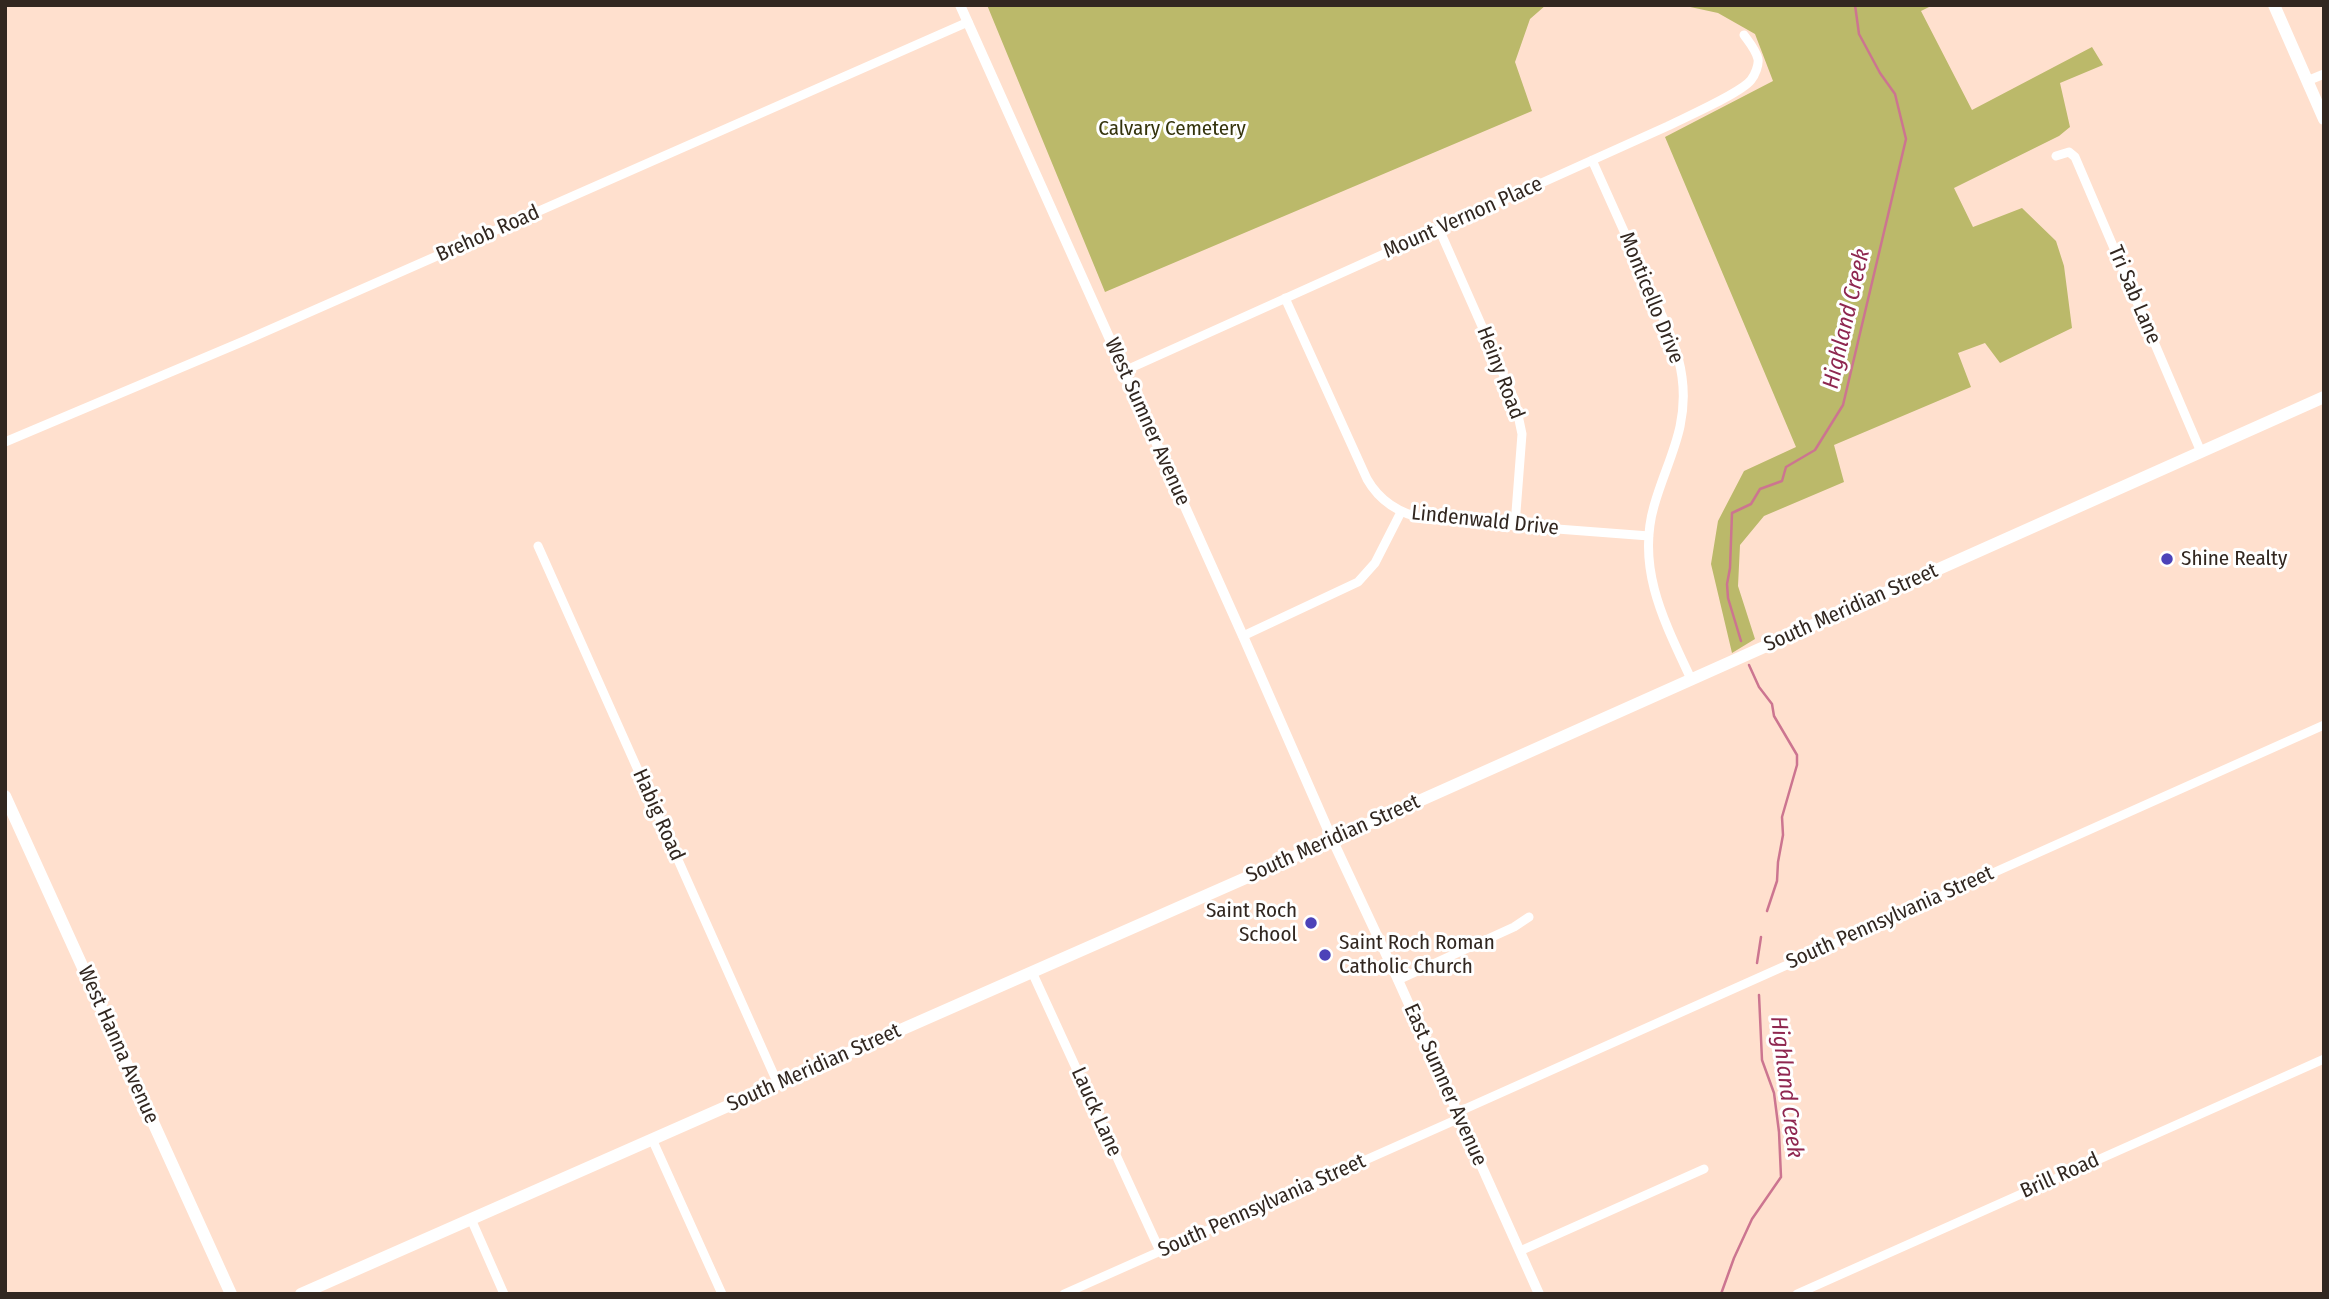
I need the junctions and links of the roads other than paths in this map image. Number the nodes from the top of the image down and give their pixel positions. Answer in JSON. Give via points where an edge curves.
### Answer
{"nodes":[{"id":1,"x":960,"y":5,"type":"edge"},
{"id":2,"x":2274,"y":5,"type":"edge"},
{"id":3,"x":968,"y":22,"type":"junction"},
{"id":4,"x":1744,"y":35,"type":"dead end"},
{"id":5,"x":2324,"y":74,"type":"edge"},
{"id":6,"x":2307,"y":81,"type":"junction"},
{"id":7,"x":2324,"y":119,"type":"edge"},
{"id":8,"x":2056,"y":156,"type":"dead end"},
{"id":9,"x":1592,"y":160,"type":"junction"},
{"id":10,"x":1439,"y":229,"type":"junction"},
{"id":11,"x":1285,"y":298,"type":"junction"},
{"id":12,"x":1124,"y":371,"type":"junction"},
{"id":13,"x":2324,"y":397,"type":"edge"},
{"id":14,"x":5,"y":442,"type":"edge"},
{"id":15,"x":2201,"y":452,"type":"junction"},
{"id":16,"x":1401,"y":512,"type":"junction"},
{"id":17,"x":1515,"y":525,"type":"junction"},
{"id":18,"x":1649,"y":536,"type":"junction"},
{"id":19,"x":538,"y":546,"type":"dead end"},
{"id":20,"x":1243,"y":636,"type":"junction"},
{"id":21,"x":1691,"y":679,"type":"junction"},
{"id":22,"x":2324,"y":725,"type":"edge"},
{"id":23,"x":5,"y":796,"type":"edge"},
{"id":24,"x":1332,"y":839,"type":"junction"},
{"id":25,"x":1529,"y":917,"type":"dead end"},
{"id":26,"x":1032,"y":972,"type":"junction"},
{"id":27,"x":1398,"y":979,"type":"junction"},
{"id":28,"x":2324,"y":1059,"type":"edge"},
{"id":29,"x":778,"y":1084,"type":"junction"},
{"id":30,"x":1459,"y":1115,"type":"junction"},
{"id":31,"x":652,"y":1139,"type":"junction"},
{"id":32,"x":1704,"y":1168,"type":"dead end"},
{"id":33,"x":471,"y":1219,"type":"junction"},
{"id":34,"x":1160,"y":1251,"type":"junction"},
{"id":35,"x":1520,"y":1251,"type":"junction"},
{"id":36,"x":231,"y":1294,"type":"edge"},
{"id":37,"x":301,"y":1294,"type":"edge"},
{"id":38,"x":504,"y":1294,"type":"edge"},
{"id":39,"x":722,"y":1294,"type":"edge"},
{"id":40,"x":1064,"y":1294,"type":"edge"},
{"id":41,"x":1539,"y":1294,"type":"edge"},
{"id":42,"x":1797,"y":1294,"type":"edge"}],
"edges":[{"from":1,"to":3,"type":"street","name":"West Sumner Avenue"},
{"from":2,"to":6,"type":"main road"},
{"from":3,"to":12,"type":"street","name":"West Sumner Avenue"},
{"from":3,"to":14,"type":"street","name":"Brehob Road"},
{"from":4,"to":9,"type":"street","name":"Mount Vernon Place","via":[[1758,60],[1750,82]]},
{"from":5,"to":6,"type":"street"},
{"from":6,"to":7,"type":"main road"},
{"from":8,"to":15,"type":"street","name":"Tri Sab Lane","via":[[2069,152],[2075,157]]},
{"from":9,"to":10,"type":"street","name":"Mount Vernon Place"},
{"from":9,"to":18,"type":"street","name":"Monticello Drive","via":[[1671,337],[1682,376],[1681,426],[1653,509]]},
{"from":10,"to":11,"type":"street","name":"Mount Vernon Place"},
{"from":10,"to":17,"type":"street","name":"Heiny Road","via":[[1516,401],[1522,444]]},
{"from":11,"to":12,"type":"street","name":"Mount Vernon Place"},
{"from":11,"to":16,"type":"street","name":"Lindenwald Drive","via":[[1367,479],[1378,495]]},
{"from":12,"to":20,"type":"street","name":"West Sumner Avenue"},
{"from":13,"to":15,"type":"main road","name":"South Meridian Street"},
{"from":15,"to":21,"type":"main road","name":"South Meridian Street"},
{"from":16,"to":17,"type":"street","name":"Lindenwald Drive","via":[[1426,519]]},
{"from":16,"to":20,"type":"street","via":[[1364,577]]},
{"from":17,"to":18,"type":"street","name":"Lindenwald Drive"},
{"from":18,"to":21,"type":"street","name":"Monticello Drive","via":[[1657,604]]},
{"from":19,"to":29,"type":"street","name":"Habig Road"},
{"from":20,"to":24,"type":"street","name":"West Sumner Avenue"},
{"from":21,"to":24,"type":"main road","name":"South Meridian Street"},
{"from":22,"to":30,"type":"street","name":"South Pennsylvania Street"},
{"from":23,"to":36,"type":"main road","name":"West Hanna Avenue"},
{"from":24,"to":26,"type":"main road","name":"South Meridian Street"},
{"from":24,"to":27,"type":"street","name":"East Sumner Avenue"},
{"from":25,"to":27,"type":"street"},
{"from":26,"to":29,"type":"main road","name":"South Meridian Street"},
{"from":26,"to":34,"type":"street","name":"Lauck Lane"},
{"from":27,"to":30,"type":"street","name":"East Sumner Avenue"},
{"from":28,"to":42,"type":"street","name":"Brill Road"},
{"from":29,"to":31,"type":"main road","name":"South Meridian Street"},
{"from":30,"to":34,"type":"street","name":"South Pennsylvania Street"},
{"from":30,"to":35,"type":"street","name":"East Sumner Avenue"},
{"from":31,"to":33,"type":"main road","name":"South Meridian Street"},
{"from":31,"to":39,"type":"street"},
{"from":32,"to":35,"type":"street"},
{"from":33,"to":37,"type":"main road","name":"South Meridian Street"},
{"from":33,"to":38,"type":"street"},
{"from":34,"to":40,"type":"street","name":"South Pennsylvania Street"},
{"from":35,"to":41,"type":"street","name":"East Sumner Avenue"}]}
